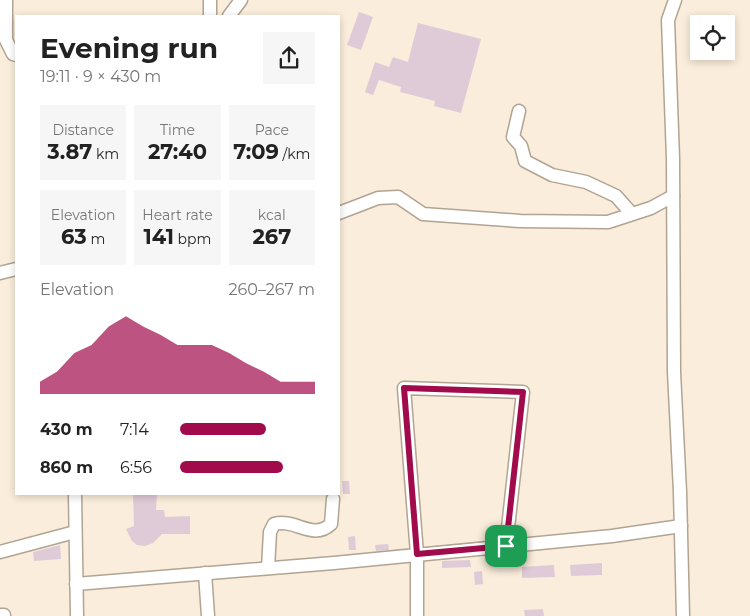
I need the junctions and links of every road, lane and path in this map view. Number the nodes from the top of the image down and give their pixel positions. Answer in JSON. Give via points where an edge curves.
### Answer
{"nodes":[{"id":1,"x":6,"y":0,"type":"edge"},
{"id":2,"x":210,"y":0,"type":"edge"},
{"id":3,"x":241,"y":0,"type":"edge"},
{"id":4,"x":675,"y":0,"type":"edge"},
{"id":5,"x":210,"y":15,"type":"edge"},
{"id":6,"x":230,"y":15,"type":"edge"},
{"id":7,"x":15,"y":55,"type":"edge"},
{"id":8,"x":519,"y":110,"type":"dead end"},
{"id":9,"x":673,"y":196,"type":"junction"},
{"id":10,"x":340,"y":213,"type":"edge"},
{"id":11,"x":632,"y":214,"type":"junction"},
{"id":12,"x":15,"y":268,"type":"edge"},
{"id":13,"x":0,"y":273,"type":"edge"},
{"id":14,"x":74,"y":495,"type":"edge"},
{"id":15,"x":334,"y":499,"type":"dead end"},
{"id":16,"x":681,"y":526,"type":"junction"},
{"id":17,"x":75,"y":532,"type":"junction"},
{"id":18,"x":506,"y":546,"type":"junction"},
{"id":19,"x":0,"y":552,"type":"edge"},
{"id":20,"x":417,"y":554,"type":"junction"},
{"id":21,"x":268,"y":568,"type":"junction"},
{"id":22,"x":205,"y":572,"type":"junction"},
{"id":23,"x":76,"y":584,"type":"junction"},
{"id":24,"x":0,"y":615,"type":"edge"},
{"id":25,"x":4,"y":616,"type":"edge"},
{"id":26,"x":77,"y":616,"type":"edge"},
{"id":27,"x":208,"y":616,"type":"edge"},
{"id":28,"x":417,"y":616,"type":"edge"},
{"id":29,"x":683,"y":616,"type":"edge"}],
"edges":[{"from":1,"to":7,"type":"street","via":[[6,40]]},
{"from":2,"to":5,"type":"street"},
{"from":3,"to":6,"type":"street"},
{"from":4,"to":9,"type":"street","via":[[668,20]]},
{"from":8,"to":11,"type":"street","via":[[513,137],[521,146],[525,161],[552,175],[586,182],[616,196]]},
{"from":9,"to":11,"type":"street"},
{"from":9,"to":16,"type":"street","via":[[674,372]]},
{"from":10,"to":11,"type":"street","via":[[378,198],[398,197],[423,214],[520,222],[608,222]]},
{"from":12,"to":13,"type":"street"},
{"from":14,"to":17,"type":"street"},
{"from":15,"to":21,"type":"street","via":[[331,524],[326,529],[313,531],[291,523],[274,524],[270,532]]},
{"from":16,"to":18,"type":"street"},
{"from":16,"to":29,"type":"street"},
{"from":17,"to":19,"type":"street"},
{"from":17,"to":23,"type":"street"},
{"from":18,"to":20,"type":"street"},
{"from":18,"to":20,"type":"street","via":[[523,392],[404,388]]},
{"from":20,"to":21,"type":"street"},
{"from":20,"to":28,"type":"street"},
{"from":21,"to":22,"type":"street"},
{"from":22,"to":23,"type":"street"},
{"from":22,"to":27,"type":"street"},
{"from":23,"to":26,"type":"street"},
{"from":24,"to":25,"type":"street"}]}
